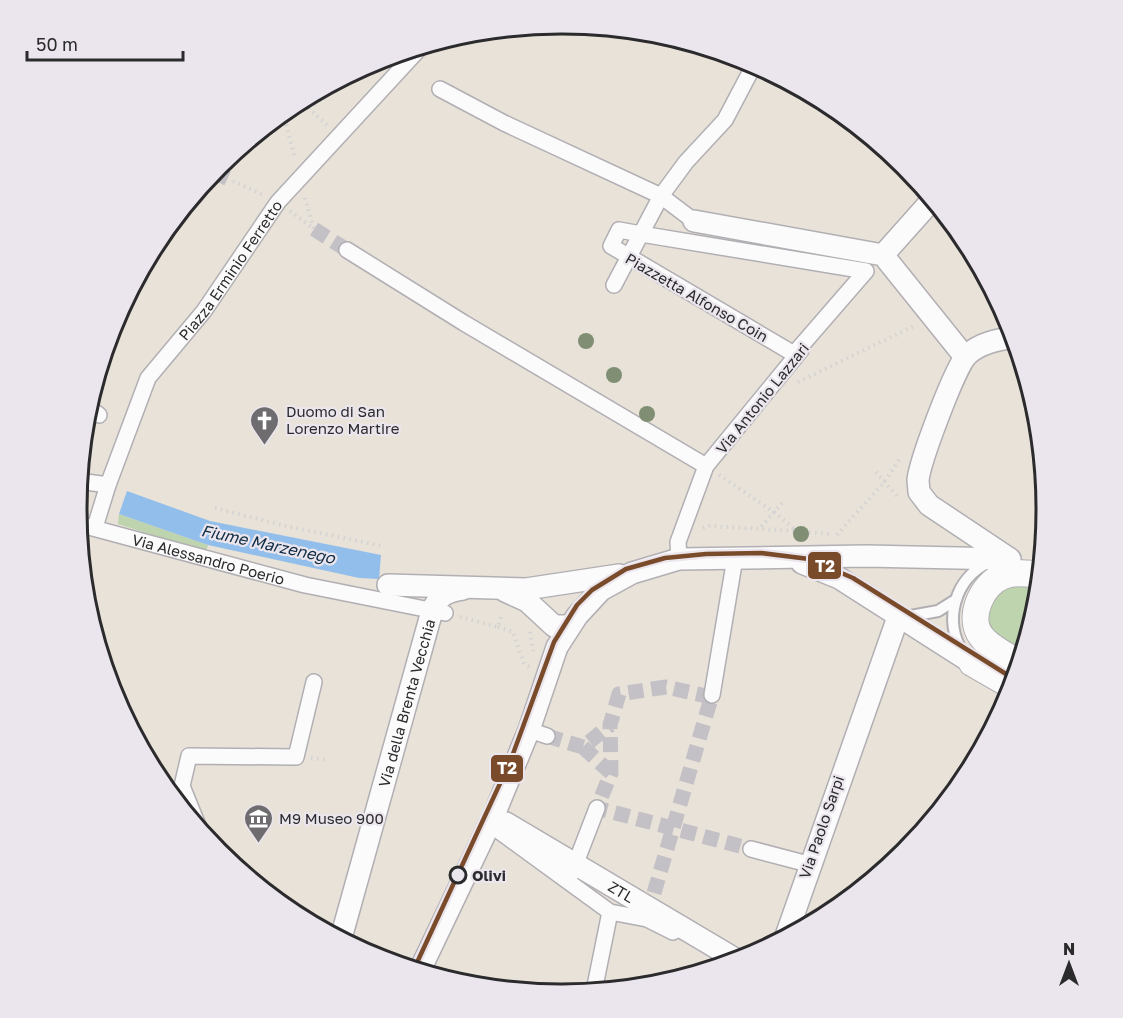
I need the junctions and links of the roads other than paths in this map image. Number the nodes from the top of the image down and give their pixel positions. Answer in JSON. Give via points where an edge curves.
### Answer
{"nodes":[{"id":1,"x":409,"y":60,"type":"edge"},
{"id":2,"x":749,"y":74,"type":"edge"},
{"id":3,"x":440,"y":89,"type":"dead end"},
{"id":4,"x":661,"y":196,"type":"junction"},
{"id":5,"x":927,"y":207,"type":"edge"},
{"id":6,"x":694,"y":221,"type":"joint"},
{"id":7,"x":641,"y":234,"type":"junction"},
{"id":8,"x":347,"y":250,"type":"tunnel mouth"},
{"id":9,"x":883,"y":255,"type":"junction"},
{"id":10,"x":629,"y":257,"type":"junction"},
{"id":11,"x":614,"y":285,"type":"dead end"},
{"id":12,"x":1005,"y":339,"type":"edge"},
{"id":13,"x":965,"y":357,"type":"junction"},
{"id":14,"x":706,"y":466,"type":"junction"},
{"id":15,"x":88,"y":482,"type":"edge"},
{"id":16,"x":108,"y":485,"type":"junction"},
{"id":17,"x":88,"y":526,"type":"edge"},
{"id":18,"x":95,"y":527,"type":"junction"},
{"id":19,"x":735,"y":558,"type":"junction"},
{"id":20,"x":787,"y":558,"type":"junction"},
{"id":21,"x":679,"y":559,"type":"junction"},
{"id":22,"x":1009,"y":560,"type":"junction"},
{"id":23,"x":1032,"y":570,"type":"edge"},
{"id":24,"x":632,"y":573,"type":"junction"},
{"id":25,"x":1032,"y":574,"type":"edge"},
{"id":26,"x":393,"y":589,"type":"joint"},
{"id":27,"x":463,"y":589,"type":"junction"},
{"id":28,"x":414,"y":597,"type":"dead end"},
{"id":29,"x":956,"y":599,"type":"junction"},
{"id":30,"x":502,"y":604,"type":"junction"},
{"id":31,"x":444,"y":613,"type":"junction"},
{"id":32,"x":898,"y":619,"type":"junction"},
{"id":33,"x":569,"y":626,"type":"junction"},
{"id":34,"x":1012,"y":658,"type":"edge"},
{"id":35,"x":972,"y":663,"type":"junction"},
{"id":36,"x":1004,"y":681,"type":"edge"},
{"id":37,"x":314,"y":682,"type":"dead end"},
{"id":38,"x":873,"y":682,"type":"dead end"},
{"id":39,"x":712,"y":695,"type":"tunnel mouth"},
{"id":40,"x":860,"y":717,"type":"dead end"},
{"id":41,"x":178,"y":788,"type":"edge"},
{"id":42,"x":597,"y":807,"type":"dead end"},
{"id":43,"x":498,"y":824,"type":"junction"},
{"id":44,"x":751,"y":849,"type":"tunnel mouth"},
{"id":45,"x":808,"y":864,"type":"junction"},
{"id":46,"x":571,"y":882,"type":"junction"},
{"id":47,"x":654,"y":893,"type":"tunnel mouth"},
{"id":48,"x":610,"y":912,"type":"junction"},
{"id":49,"x":646,"y":919,"type":"junction"},
{"id":50,"x":789,"y":925,"type":"edge"},
{"id":51,"x":789,"y":926,"type":"edge"},
{"id":52,"x":343,"y":930,"type":"edge"},
{"id":53,"x":726,"y":954,"type":"edge"},
{"id":54,"x":720,"y":956,"type":"edge"},
{"id":55,"x":424,"y":963,"type":"edge"},
{"id":56,"x":596,"y":982,"type":"edge"}],
"edges":[{"from":1,"to":16,"type":"street","name":"Piazza Erminio Ferretto","via":[[278,202],[204,311],[148,378]]},
{"from":2,"to":4,"type":"street","via":[[725,120]]},
{"from":3,"to":4,"type":"street"},
{"from":4,"to":6,"type":"street"},
{"from":4,"to":7,"type":"street"},
{"from":5,"to":9,"type":"street"},
{"from":6,"to":9,"type":"street"},
{"from":7,"to":10,"type":"street"},
{"from":7,"to":10,"type":"street","name":"Piazzetta Alfonso Coin","via":[[866,271],[794,354]]},
{"from":8,"to":14,"type":"street"},
{"from":9,"to":13,"type":"street"},
{"from":9,"to":14,"type":"street","name":"Via Antonio Lazzari"},
{"from":10,"to":11,"type":"street"},
{"from":12,"to":13,"type":"street"},
{"from":13,"to":22,"type":"street","via":[[919,474],[919,492],[929,505]]},
{"from":14,"to":21,"type":"street","name":"Via Antonio Lazzari","via":[[680,535]]},
{"from":15,"to":16,"type":"street"},
{"from":16,"to":18,"type":"street","name":"Piazza Erminio Ferretto"},
{"from":17,"to":18,"type":"street","name":"Via Alessandro Poerio"},
{"from":18,"to":31,"type":"street","name":"Via Alessandro Poerio","via":[[204,559]]},
{"from":19,"to":20,"type":"street"},
{"from":19,"to":21,"type":"street"},
{"from":19,"to":39,"type":"street"},
{"from":20,"to":22,"type":"street"},
{"from":20,"to":32,"type":"street","via":[[832,574]]},
{"from":21,"to":24,"type":"street"},
{"from":22,"to":23,"type":"street"},
{"from":22,"to":29,"type":"lane","via":[[980,567]]},
{"from":24,"to":30,"type":"street","via":[[526,589]]},
{"from":24,"to":33,"type":"street","via":[[602,590]]},
{"from":25,"to":34,"type":"street","via":[[998,578],[976,608],[980,635]]},
{"from":26,"to":27,"type":"street"},
{"from":26,"to":28,"type":"street"},
{"from":27,"to":30,"type":"street"},
{"from":27,"to":31,"type":"street","name":"Via della Brenta Vecchia","via":[[437,600]]},
{"from":29,"to":32,"type":"lane","via":[[938,612]]},
{"from":29,"to":35,"type":"lane","via":[[951,614],[953,631]]},
{"from":30,"to":33,"type":"street","via":[[522,598],[554,626]]},
{"from":31,"to":52,"type":"street","name":"Via della Brenta Vecchia"},
{"from":32,"to":35,"type":"street"},
{"from":32,"to":38,"type":"street"},
{"from":32,"to":50,"type":"street"},
{"from":33,"to":43,"type":"street","via":[[541,665],[538,733]]},
{"from":35,"to":36,"type":"street"},
{"from":37,"to":41,"type":"street","via":[[296,757],[189,756]]},
{"from":40,"to":45,"type":"street","name":"Via Paolo Sarpi"},
{"from":42,"to":46,"type":"street"},
{"from":43,"to":46,"type":"street"},
{"from":43,"to":53,"type":"street","name":"ZTL"},
{"from":43,"to":55,"type":"street"},
{"from":44,"to":45,"type":"street"},
{"from":45,"to":51,"type":"street","name":"Via Paolo Sarpi"},
{"from":46,"to":48,"type":"street"},
{"from":47,"to":49,"type":"street"},
{"from":48,"to":49,"type":"street"},
{"from":48,"to":56,"type":"street"},
{"from":49,"to":54,"type":"street"}]}
